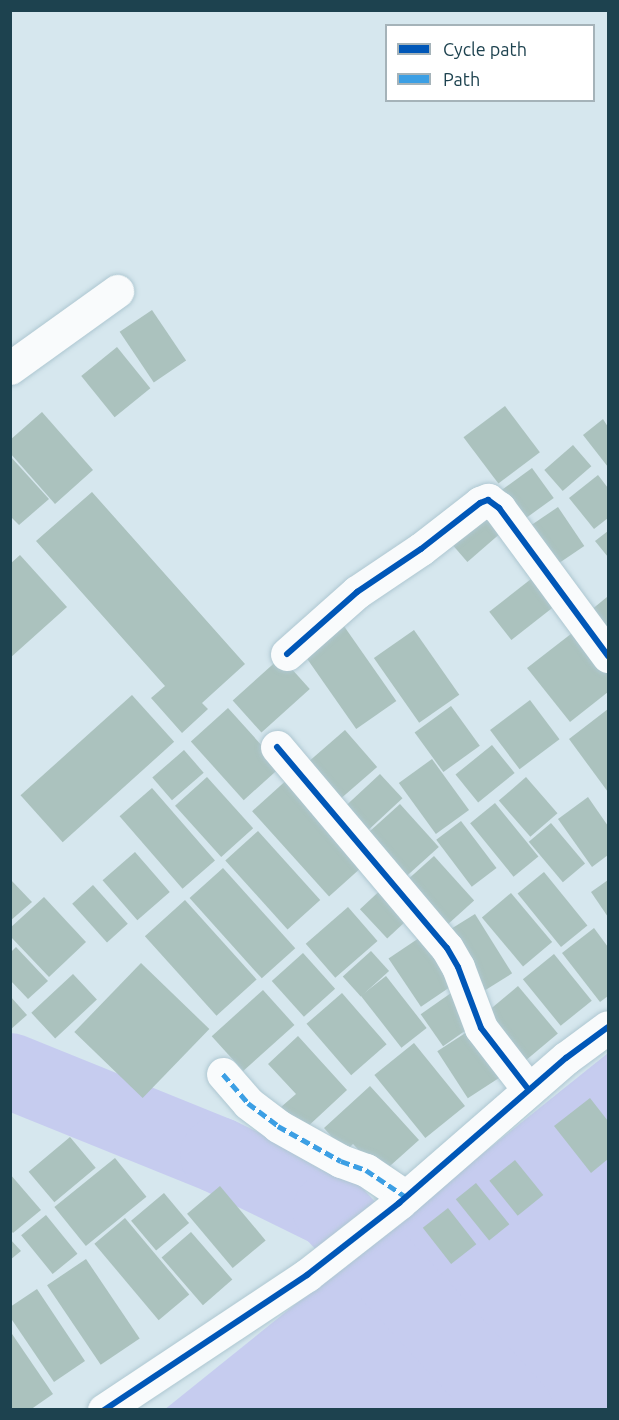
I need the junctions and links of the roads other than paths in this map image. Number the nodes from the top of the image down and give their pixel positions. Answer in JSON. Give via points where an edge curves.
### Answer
{"nodes":[{"id":1,"x":117,"y":291,"type":"dead end"},
{"id":2,"x":10,"y":368,"type":"edge"},
{"id":3,"x":287,"y":654,"type":"dead end"},
{"id":4,"x":609,"y":656,"type":"edge"},
{"id":5,"x":277,"y":747,"type":"dead end"},
{"id":6,"x":609,"y":1027,"type":"edge"},
{"id":7,"x":223,"y":1074,"type":"dead end"},
{"id":8,"x":530,"y":1090,"type":"junction"},
{"id":9,"x":403,"y":1200,"type":"junction"},
{"id":10,"x":104,"y":1410,"type":"edge"}],
"edges":[{"from":1,"to":2,"type":"street"},
{"from":3,"to":4,"type":"street","via":[[357,592],[488,500],[499,508]]},
{"from":5,"to":8,"type":"street","via":[[447,948],[482,1028]]},
{"from":6,"to":8,"type":"street"},
{"from":7,"to":9,"type":"street","via":[[248,1103],[278,1126],[341,1161],[366,1170]]},
{"from":8,"to":9,"type":"street"},
{"from":9,"to":10,"type":"street","via":[[307,1275]]}]}
